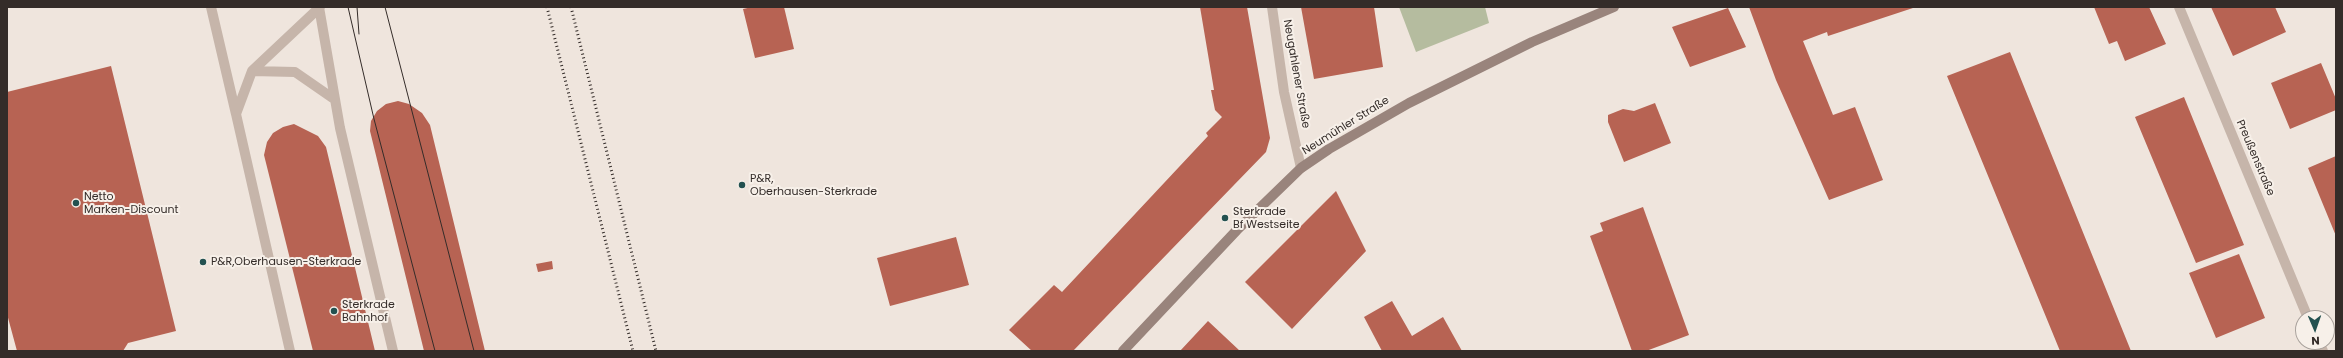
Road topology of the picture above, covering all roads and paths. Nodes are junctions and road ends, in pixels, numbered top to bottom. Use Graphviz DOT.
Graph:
graph roads {
  1 [pos="210,7"];
  2 [pos="319,7"];
  3 [pos="1272,7"];
  4 [pos="1614,7"];
  5 [pos="2179,7"];
  6 [pos="252,72"];
  7 [pos="334,99"];
  8 [pos="236,114"];
  9 [pos="1301,168"];
  10 [pos="2305,310"];
  11 [pos="290,351"];
  12 [pos="393,351"];
  13 [pos="1123,351"];
  1 -- 8 [label="street"];
  2 -- 6 [label="street"];
  2 -- 7 [label="street"];
  3 -- 9 [label="street, Neugahlener Straße"];
  4 -- 9 [label="main road, Neumühler Straße"];
  5 -- 10 [label="street, Preußenstraße"];
  6 -- 7 [label="street"];
  6 -- 8 [label="street"];
  7 -- 12 [label="street"];
  8 -- 11 [label="street"];
  9 -- 13 [label="main road, Neumühler Straße"];
}
